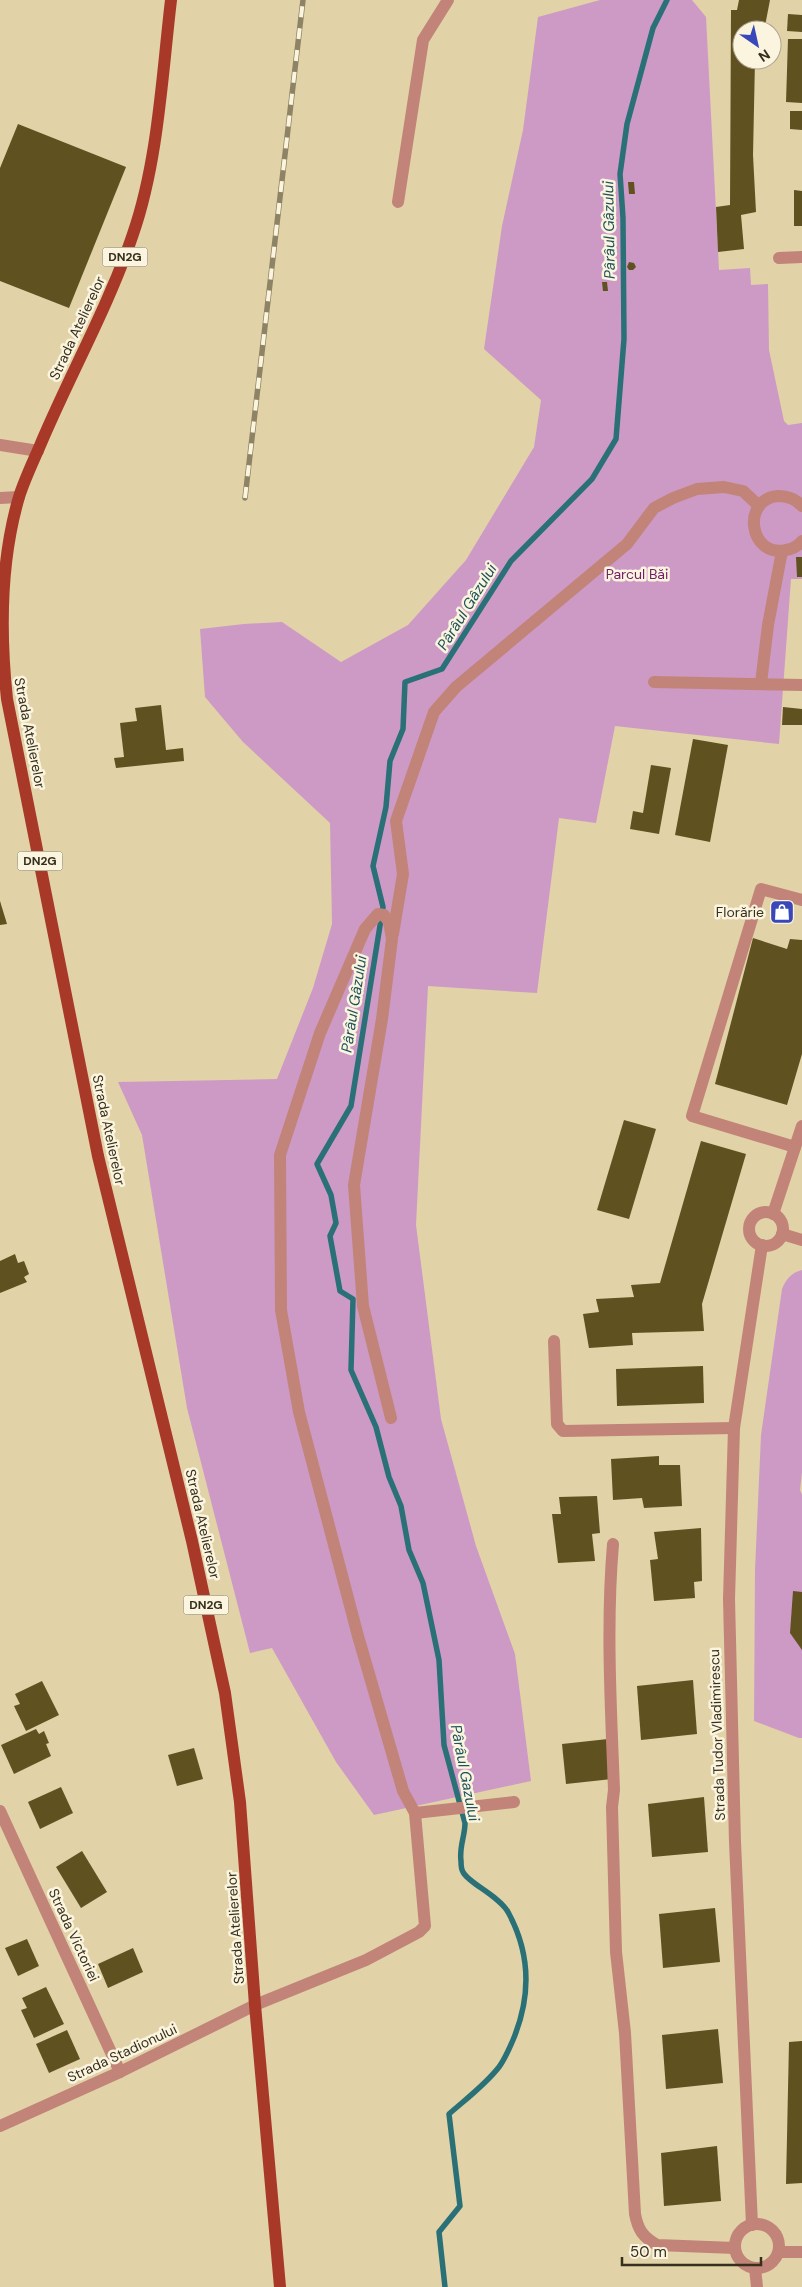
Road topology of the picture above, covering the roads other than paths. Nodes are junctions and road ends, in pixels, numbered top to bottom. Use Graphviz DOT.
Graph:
graph roads {
  1 [pos="171,0"];
  2 [pos="448,0"];
  3 [pos="398,202"];
  4 [pos="802,257"];
  5 [pos="780,258"];
  6 [pos="0,445"];
  7 [pos="38,451"];
  8 [pos="19,497"];
  9 [pos="0,498"];
  10 [pos="759,506"];
  11 [pos="802,506"];
  12 [pos="802,541"];
  13 [pos="782,551"];
  14 [pos="1,655"];
  15 [pos="654,682"];
  16 [pos="761,683"];
  17 [pos="802,685"];
  18 [pos="802,900"];
  19 [pos="392,939"];
  20 [pos="802,1126"];
  21 [pos="795,1147"];
  22 [pos="773,1214"];
  23 [pos="782,1234"];
  24 [pos="802,1240"];
  25 [pos="762,1245"];
  26 [pos="554,1341"];
  27 [pos="391,1418"];
  28 [pos="734,1428"];
  29 [pos="613,1544"];
  30 [pos="514,1802"];
  31 [pos="0,1811"];
  32 [pos="415,1813"];
  33 [pos="255,2005"];
  34 [pos="120,2072"];
  35 [pos="0,2126"];
  36 [pos="752,2225"];
  37 [pos="735,2248"];
  38 [pos="779,2252"];
  39 [pos="802,2252"];
  40 [pos="756,2268"];
  41 [pos="280,2287"];
  42 [pos="757,2287"];
  1 -- 7 [label="main road, Strada Atelierelor / DN2G"];
  2 -- 3 [label="street"];
  4 -- 5 [label="street"];
  6 -- 7 [label="street"];
  7 -- 8 [label="main road, Strada Atelierelor / DN2G"];
  8 -- 9 [label="street"];
  8 -- 14 [label="main road, Strada Atelierelor / DN2G"];
  10 -- 11 [label="street"];
  10 -- 13 [label="street"];
  10 -- 19 [label="street"];
  12 -- 13 [label="street"];
  13 -- 16 [label="street"];
  14 -- 33 [label="main road, Strada Atelierelor / DN2G"];
  15 -- 16 [label="street"];
  16 -- 17 [label="street"];
  18 -- 21 [label="street"];
  19 -- 27 [label="street"];
  19 -- 32 [label="street"];
  20 -- 21 [label="street"];
  21 -- 22 [label="street"];
  22 -- 23 [label="street"];
  22 -- 25 [label="street"];
  23 -- 24 [label="street"];
  23 -- 25 [label="street"];
  25 -- 28 [label="street, Strada Tudor Vladimirescu"];
  26 -- 28 [label="street"];
  28 -- 36 [label="street, Strada Tudor Vladimirescu"];
  29 -- 37 [label="street"];
  30 -- 32 [label="street"];
  31 -- 34 [label="street, Strada Victoriei"];
  32 -- 33 [label="street, Strada Stadionului"];
  33 -- 34 [label="street, Strada Stadionului"];
  33 -- 41 [label="main road, Strada Atelierelor / DN2G"];
  34 -- 35 [label="street, Strada Stadionului"];
  36 -- 37 [label="street"];
  36 -- 38 [label="street"];
  37 -- 40 [label="street"];
  38 -- 39 [label="street"];
  38 -- 40 [label="street"];
  40 -- 42 [label="street"];
}
